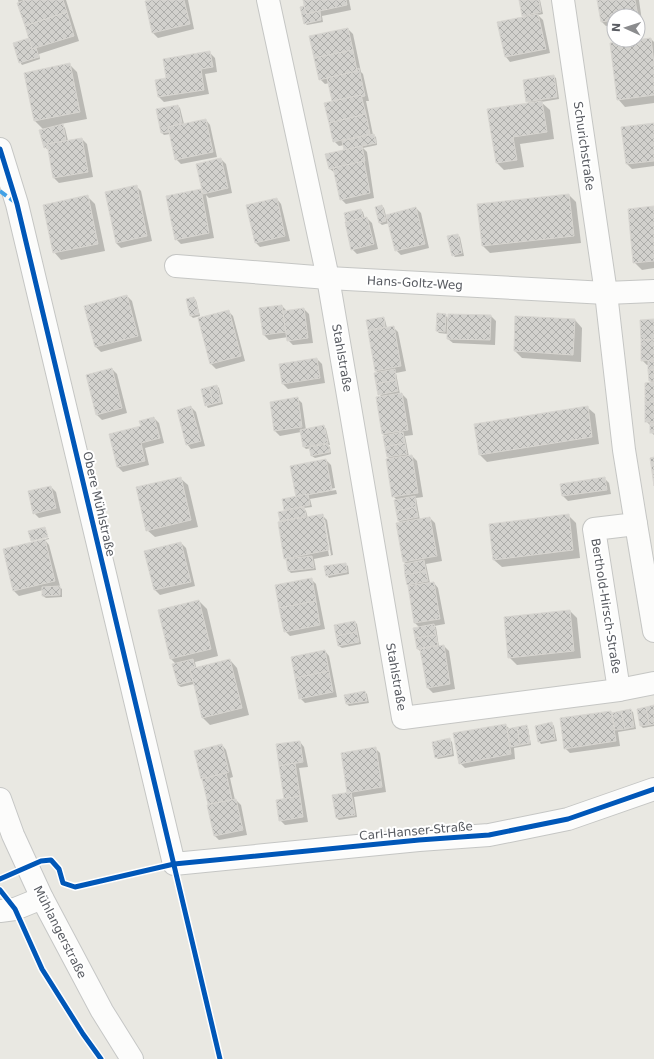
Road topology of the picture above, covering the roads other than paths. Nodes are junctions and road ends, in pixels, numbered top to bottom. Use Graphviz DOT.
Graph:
graph roads {
  1 [pos="268,0"];
  2 [pos="563,0"];
  3 [pos="0,149"];
  4 [pos="9,206"];
  5 [pos="176,266"];
  6 [pos="328,278"];
  7 [pos="654,291"];
  8 [pos="606,293"];
  9 [pos="636,524"];
  10 [pos="654,631"];
  11 [pos="654,683"];
  12 [pos="619,690"];
  13 [pos="654,789"];
  14 [pos="0,799"];
  15 [pos="174,864"];
  16 [pos="42,898"];
  17 [pos="0,911"];
  18 [pos="132,1059"];
  1 -- 6 [label="street, Stahlstraße"];
  2 -- 8 [label="street, Schurichstraße"];
  3 -- 4 [label="street, Obere Mühlstraße"];
  4 -- 15 [label="street, Obere Mühlstraße"];
  5 -- 6 [label="street, Hans-Goltz-Weg"];
  6 -- 8 [label="street, Hans-Goltz-Weg"];
  6 -- 12 [label="street, Stahlstraße"];
  7 -- 8 [label="street, Hans-Goltz-Weg"];
  8 -- 9 [label="street"];
  9 -- 10 [label="street"];
  9 -- 12 [label="street, Berthold-Hirsch-Straße"];
  11 -- 12 [label="street, Berthold-Hirsch-Straße"];
  13 -- 15 [label="street, Carl-Hanser-Straße"];
  14 -- 16 [label="street, Mühlangerstraße"];
  16 -- 17 [label="street"];
  16 -- 18 [label="street, Mühlangerstraße"];
}
